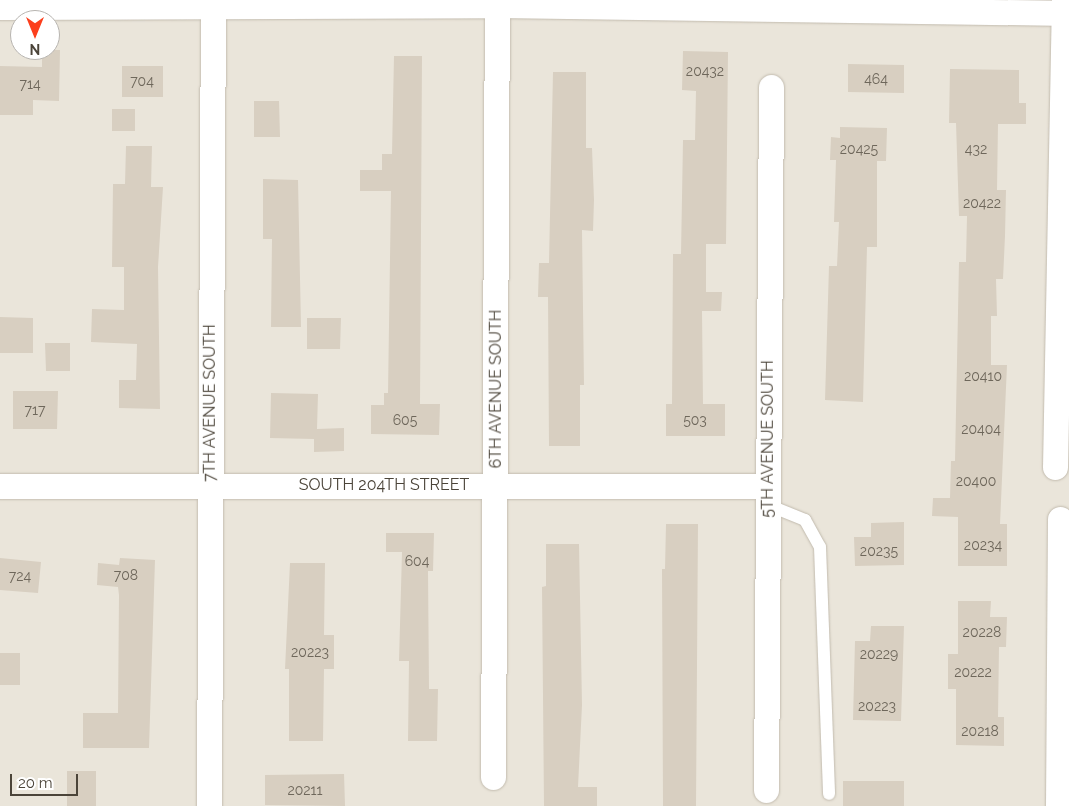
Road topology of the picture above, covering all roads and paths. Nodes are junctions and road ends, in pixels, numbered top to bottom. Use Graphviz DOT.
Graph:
graph roads {
  1 [pos="497,3"];
  2 [pos="213,4"];
  3 [pos="783,5"];
  4 [pos="0,7"];
  5 [pos="1066,9"];
  6 [pos="771,87"];
  7 [pos="1055,467"];
  8 [pos="210,484"];
  9 [pos="0,486"];
  10 [pos="496,486"];
  11 [pos="768,495"];
  12 [pos="1060,519"];
  13 [pos="493,777"];
  14 [pos="766,790"];
  15 [pos="829,794"];
  16 [pos="209,806"];
  17 [pos="1058,806"];
  1 -- 2 [label="street"];
  1 -- 3 [label="street"];
  1 -- 10 [label="street, 6TH AVENUE SOUTH"];
  2 -- 4 [label="street"];
  2 -- 8 [label="street, 7TH AVENUE SOUTH"];
  3 -- 5 [label="street"];
  5 -- 7 [label="street"];
  6 -- 11 [label="street, 5TH AVENUE SOUTH"];
  8 -- 9 [label="street, SOUTH 204TH STREET"];
  8 -- 10 [label="street, SOUTH 204TH STREET"];
  8 -- 16 [label="street, 7TH AVENUE SOUTH"];
  10 -- 11 [label="street, SOUTH 204TH STREET"];
  10 -- 13 [label="street, 6TH AVENUE SOUTH"];
  11 -- 14 [label="street, 5TH AVENUE SOUTH"];
  11 -- 15 [label="lane"];
  12 -- 17 [label="street"];
}
